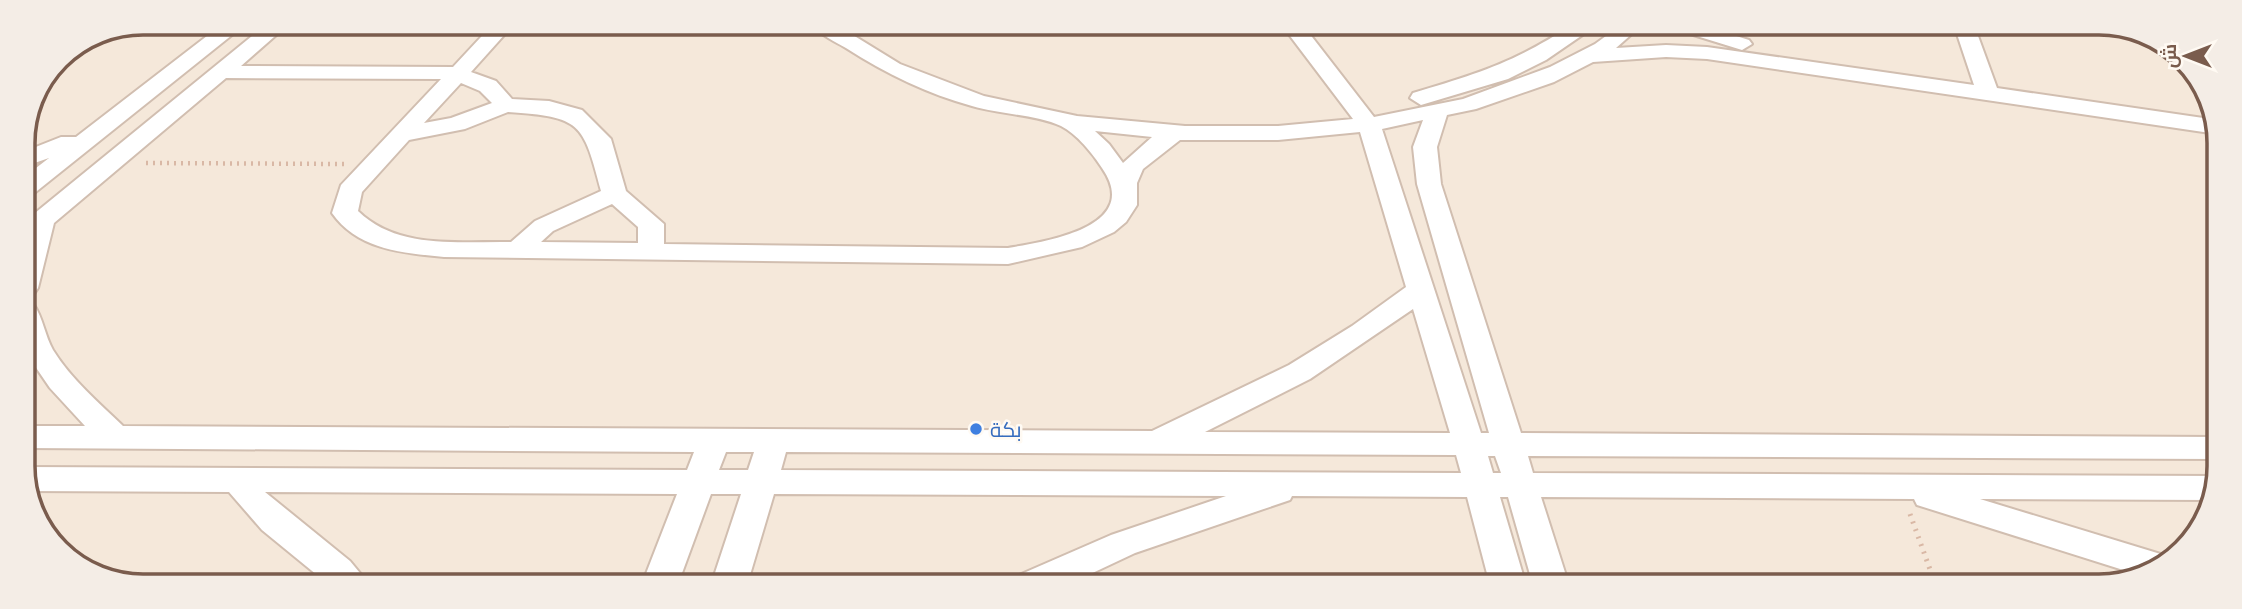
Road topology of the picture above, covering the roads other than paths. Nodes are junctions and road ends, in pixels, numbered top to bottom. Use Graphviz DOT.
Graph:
graph roads {
  1 [pos="221,35"];
  2 [pos="265,35"];
  3 [pos="493,35"];
  4 [pos="838,35"];
  5 [pos="871,35"];
  6 [pos="1300,35"];
  7 [pos="1568,35"];
  8 [pos="1581,35"];
  9 [pos="1619,35"];
  10 [pos="1715,35"];
  11 [pos="1967,35"];
  12 [pos="1596,54"];
  13 [pos="220,72"];
  14 [pos="455,74"];
  15 [pos="1984,85"];
  16 [pos="506,105"];
  17 [pos="2201,110"];
  18 [pos="1437,113"];
  19 [pos="1363,117"];
  20 [pos="1067,119"];
  21 [pos="2205,125"];
  22 [pos="101,128"];
  23 [pos="1178,131"];
  24 [pos="400,135"];
  25 [pos="35,155"];
  26 [pos="35,180"];
  27 [pos="1125,183"];
  28 [pos="614,194"];
  29 [pos="35,225"];
  30 [pos="648,249"];
  31 [pos="517,250"];
  32 [pos="1422,288"];
  33 [pos="35,342"];
  34 [pos="35,437"];
  35 [pos="116,438"];
  36 [pos="714,440"];
  37 [pos="774,440"];
  38 [pos="1151,442"];
  39 [pos="1469,444"];
  40 [pos="1506,444"];
  41 [pos="2207,448"];
  42 [pos="36,479"];
  43 [pos="238,480"];
  44 [pos="698,482"];
  45 [pos="760,482"];
  46 [pos="1301,484"];
  47 [pos="1481,485"];
  48 [pos="1520,485"];
  49 [pos="1900,486"];
  50 [pos="2205,488"];
  51 [pos="2145,563"];
  52 [pos="342,574"];
  53 [pos="664,574"];
  54 [pos="732,574"];
  55 [pos="1057,574"];
  56 [pos="1505,574"];
  57 [pos="1548,574"];
  1 -- 22 [label="street"];
  2 -- 13 [label="street"];
  3 -- 14 [label="street"];
  4 -- 20 [label="street"];
  5 -- 19 [label="street"];
  6 -- 19 [label="street"];
  7 -- 19 [label="street"];
  8 -- 12 [label="street"];
  9 -- 12 [label="street"];
  10 -- 15 [label="street"];
  11 -- 15 [label="street"];
  12 -- 15 [label="street"];
  12 -- 18 [label="street"];
  13 -- 14 [label="street"];
  13 -- 29 [label="street"];
  14 -- 16 [label="street"];
  14 -- 24 [label="street"];
  15 -- 17 [label="street"];
  15 -- 21 [label="street"];
  16 -- 24 [label="street"];
  16 -- 28 [label="street"];
  18 -- 19 [label="street"];
  18 -- 40 [label="street"];
  19 -- 23 [label="street"];
  19 -- 32 [label="street"];
  20 -- 23 [label="street"];
  20 -- 27 [label="street"];
  22 -- 25 [label="street"];
  22 -- 26 [label="street"];
  23 -- 27 [label="street"];
  24 -- 31 [label="street"];
  27 -- 30 [label="street"];
  28 -- 30 [label="street"];
  28 -- 31 [label="street"];
  30 -- 31 [label="street"];
  32 -- 38 [label="street"];
  32 -- 39 [label="street"];
  33 -- 35 [label="street"];
  34 -- 35 [label="street"];
  35 -- 36 [label="street"];
  36 -- 37 [label="street"];
  36 -- 44 [label="street"];
  37 -- 38 [label="street"];
  37 -- 45 [label="street"];
  38 -- 39 [label="street"];
  39 -- 40 [label="street"];
  39 -- 47 [label="street"];
  40 -- 41 [label="street"];
  40 -- 48 [label="street"];
  42 -- 43 [label="street"];
  43 -- 44 [label="street"];
  43 -- 52 [label="street"];
  44 -- 45 [label="street"];
  44 -- 53 [label="street"];
  45 -- 46 [label="street"];
  45 -- 54 [label="street"];
  46 -- 47 [label="street"];
  46 -- 55 [label="street"];
  47 -- 48 [label="street"];
  47 -- 56 [label="street"];
  48 -- 49 [label="street"];
  48 -- 57 [label="street"];
  49 -- 50 [label="street"];
  49 -- 51 [label="street"];
}
